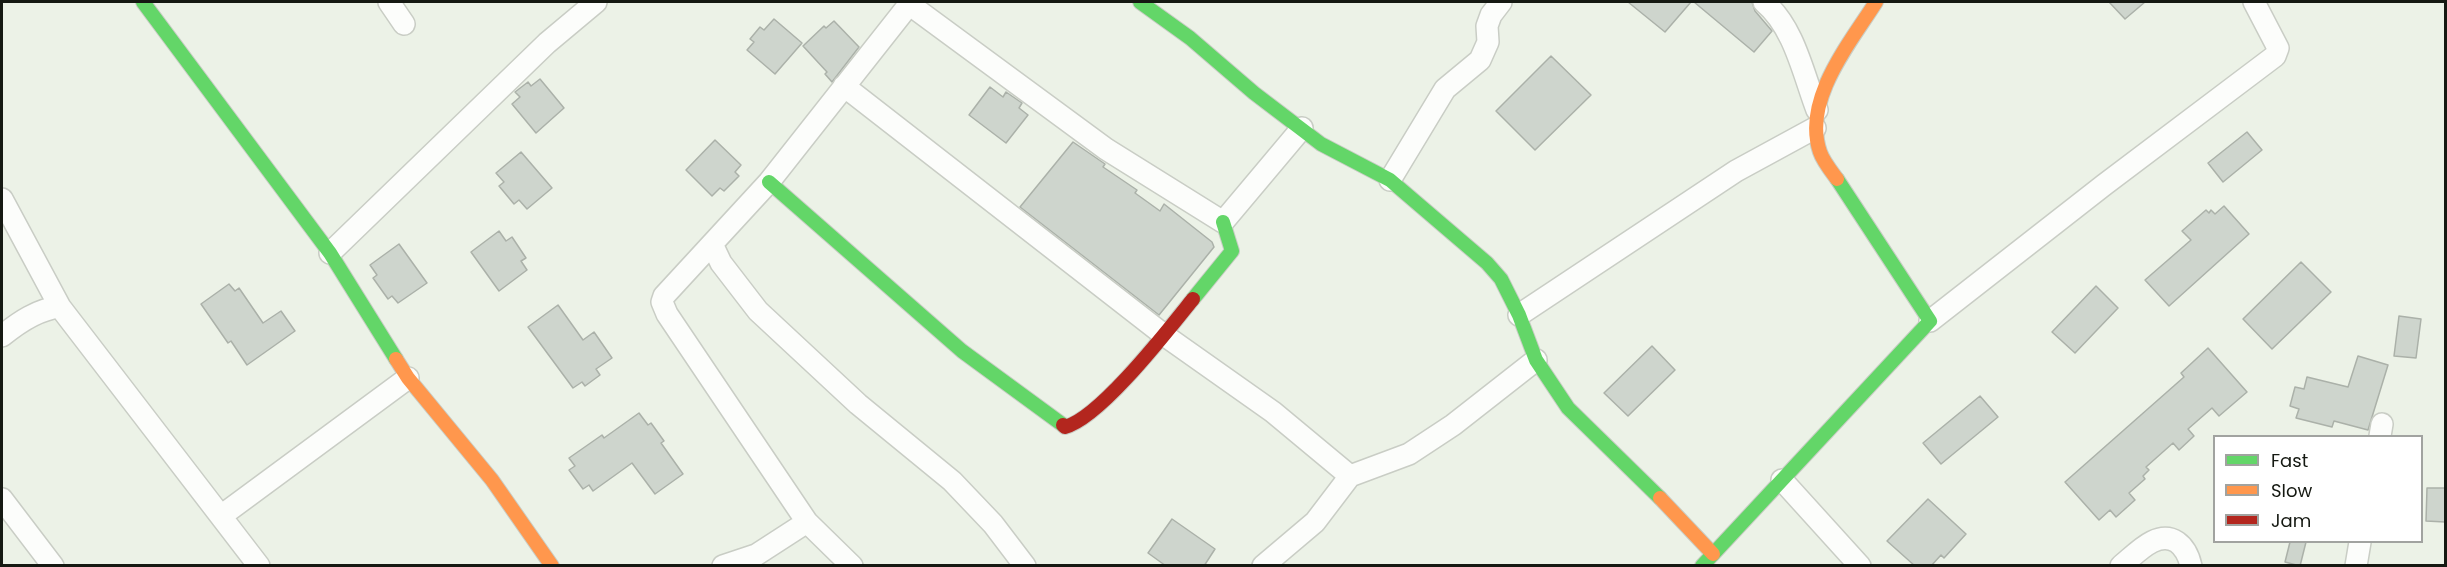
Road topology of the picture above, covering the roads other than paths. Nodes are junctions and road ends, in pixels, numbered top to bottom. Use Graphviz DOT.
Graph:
graph roads {
  1 [pos="143,2"];
  2 [pos="389,2"];
  3 [pos="596,2"];
  4 [pos="1140,2"];
  5 [pos="1501,2"];
  6 [pos="1764,2"];
  7 [pos="1876,2"];
  8 [pos="2254,2"];
  9 [pos="910,3"];
  10 [pos="404,24"];
  11 [pos="844,86"];
  12 [pos="1816,119"];
  13 [pos="1302,128"];
  14 [pos="1390,180"];
  15 [pos="769,182"];
  16 [pos="2,199"];
  17 [pos="1223,222"];
  18 [pos="712,244"];
  19 [pos="330,253"];
  20 [pos="60,308"];
  21 [pos="1519,315"];
  22 [pos="1930,321"];
  23 [pos="1164,334"];
  24 [pos="2,336"];
  25 [pos="1536,360"];
  26 [pos="408,378"];
  27 [pos="1350,476"];
  28 [pos="1782,480"];
  29 [pos="2,499"];
  30 [pos="221,516"];
  31 [pos="807,522"];
  32 [pos="2360,543"];
  33 [pos="1713,554"];
  34 [pos="53,566"];
  35 [pos="259,566"];
  36 [pos="552,566"];
  37 [pos="723,566"];
  38 [pos="852,566"];
  39 [pos="1025,566"];
  40 [pos="1263,566"];
  41 [pos="1702,566"];
  42 [pos="1860,566"];
  43 [pos="2121,566"];
  44 [pos="2191,566"];
  45 [pos="2356,566"];
  1 -- 19 [label="street"];
  2 -- 10 [label="street"];
  3 -- 19 [label="street"];
  4 -- 13 [label="street"];
  5 -- 14 [label="street"];
  6 -- 12 [label="street"];
  7 -- 12 [label="street"];
  8 -- 22 [label="street"];
  9 -- 11 [label="street"];
  9 -- 17 [label="street"];
  11 -- 15 [label="street"];
  11 -- 23 [label="street"];
  12 -- 21 [label="street"];
  12 -- 22 [label="street"];
  13 -- 14 [label="street"];
  13 -- 17 [label="street"];
  14 -- 21 [label="street"];
  15 -- 18 [label="street"];
  15 -- 23 [label="street"];
  16 -- 20 [label="street"];
  17 -- 23 [label="street"];
  18 -- 31 [label="street"];
  18 -- 39 [label="street"];
  19 -- 26 [label="street"];
  20 -- 24 [label="street"];
  20 -- 30 [label="street"];
  21 -- 25 [label="street"];
  22 -- 28 [label="street"];
  23 -- 27 [label="street"];
  25 -- 27 [label="street"];
  25 -- 33 [label="street"];
  26 -- 30 [label="street"];
  26 -- 36 [label="street"];
  27 -- 40 [label="street"];
  28 -- 33 [label="street"];
  28 -- 42 [label="street"];
  29 -- 34 [label="street"];
  30 -- 35 [label="street"];
  31 -- 37 [label="street"];
  31 -- 38 [label="street"];
  32 -- 45 [label="street"];
  33 -- 41 [label="street"];
  43 -- 44 [label="street"];
}
